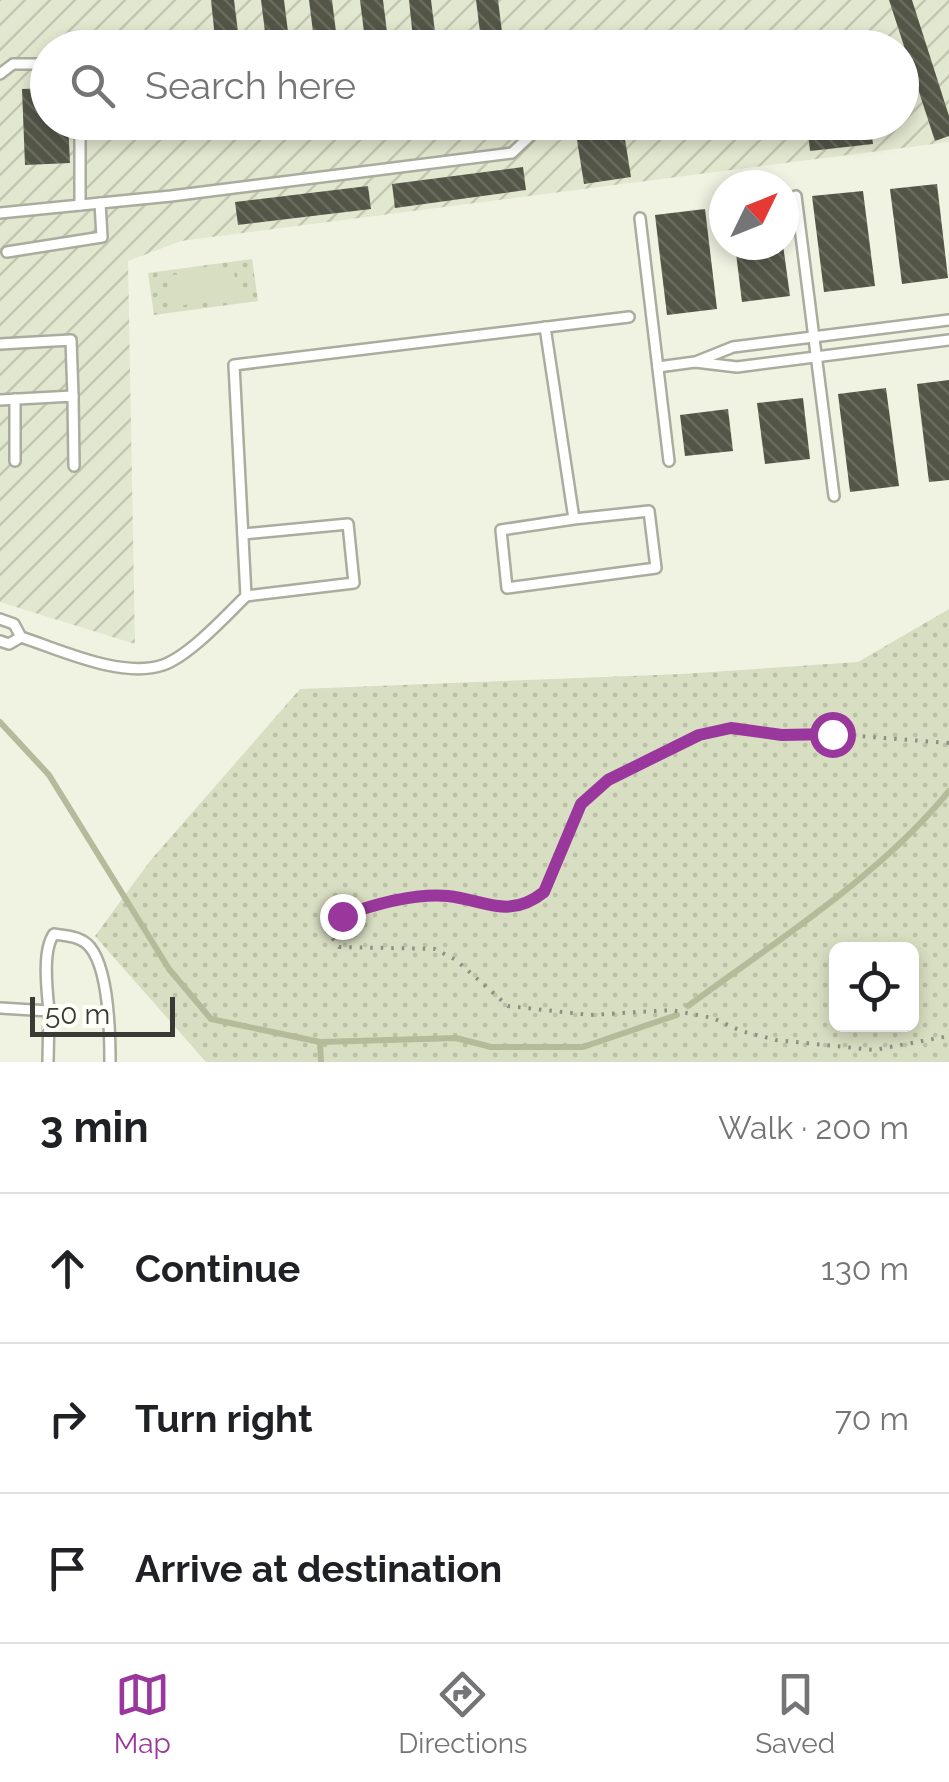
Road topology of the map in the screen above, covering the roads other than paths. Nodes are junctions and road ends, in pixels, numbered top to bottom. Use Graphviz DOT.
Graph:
graph roads {
  1 [pos="30,64"];
  2 [pos="0,74"];
  3 [pos="80,140"];
  4 [pos="526,140"];
  5 [pos="100,203"];
  6 [pos="80,205"];
  7 [pos="0,213"];
  8 [pos="640,218"];
  9 [pos="799,220"];
  10 [pos="7,252"];
  11 [pos="629,316"];
  12 [pos="949,320"];
  13 [pos="545,328"];
  14 [pos="814,337"];
  15 [pos="949,340"];
  16 [pos="0,344"];
  17 [pos="816,357"];
  18 [pos="695,362"];
  19 [pos="658,366"];
  20 [pos="72,396"];
  21 [pos="15,399"];
  22 [pos="0,400"];
  23 [pos="669,460"];
  24 [pos="15,461"];
  25 [pos="74,466"];
  26 [pos="834,496"];
  27 [pos="574,520"];
  28 [pos="243,534"];
  29 [pos="246,596"];
  30 [pos="0,619"];
  31 [pos="21,637"];
  32 [pos="0,642"];
  33 [pos="0,1008"];
  34 [pos="49,1011"];
  35 [pos="48,1062"];
  36 [pos="110,1062"];
  1 -- 2 [label="lane"];
  3 -- 6 [label="lane"];
  4 -- 5 [label="lane"];
  5 -- 6 [label="lane"];
  5 -- 10 [label="lane"];
  6 -- 7 [label="lane"];
  8 -- 19 [label="lane"];
  9 -- 14 [label="lane"];
  11 -- 13 [label="lane"];
  12 -- 14 [label="lane"];
  13 -- 27 [label="lane"];
  13 -- 28 [label="lane"];
  14 -- 17 [label="lane"];
  14 -- 18 [label="lane"];
  15 -- 17 [label="lane"];
  16 -- 20 [label="lane"];
  17 -- 18 [label="lane"];
  17 -- 26 [label="lane"];
  18 -- 19 [label="lane"];
  19 -- 23 [label="lane"];
  20 -- 21 [label="lane"];
  20 -- 25 [label="lane"];
  21 -- 22 [label="lane"];
  21 -- 24 [label="lane"];
  27 -- 27 [label="lane"];
  28 -- 29 [label="lane"];
  28 -- 29 [label="lane"];
  29 -- 31 [label="lane"];
  30 -- 31 [label="lane"];
  31 -- 32 [label="lane"];
  33 -- 34 [label="lane"];
  34 -- 35 [label="lane"];
  34 -- 36 [label="lane"];
}
